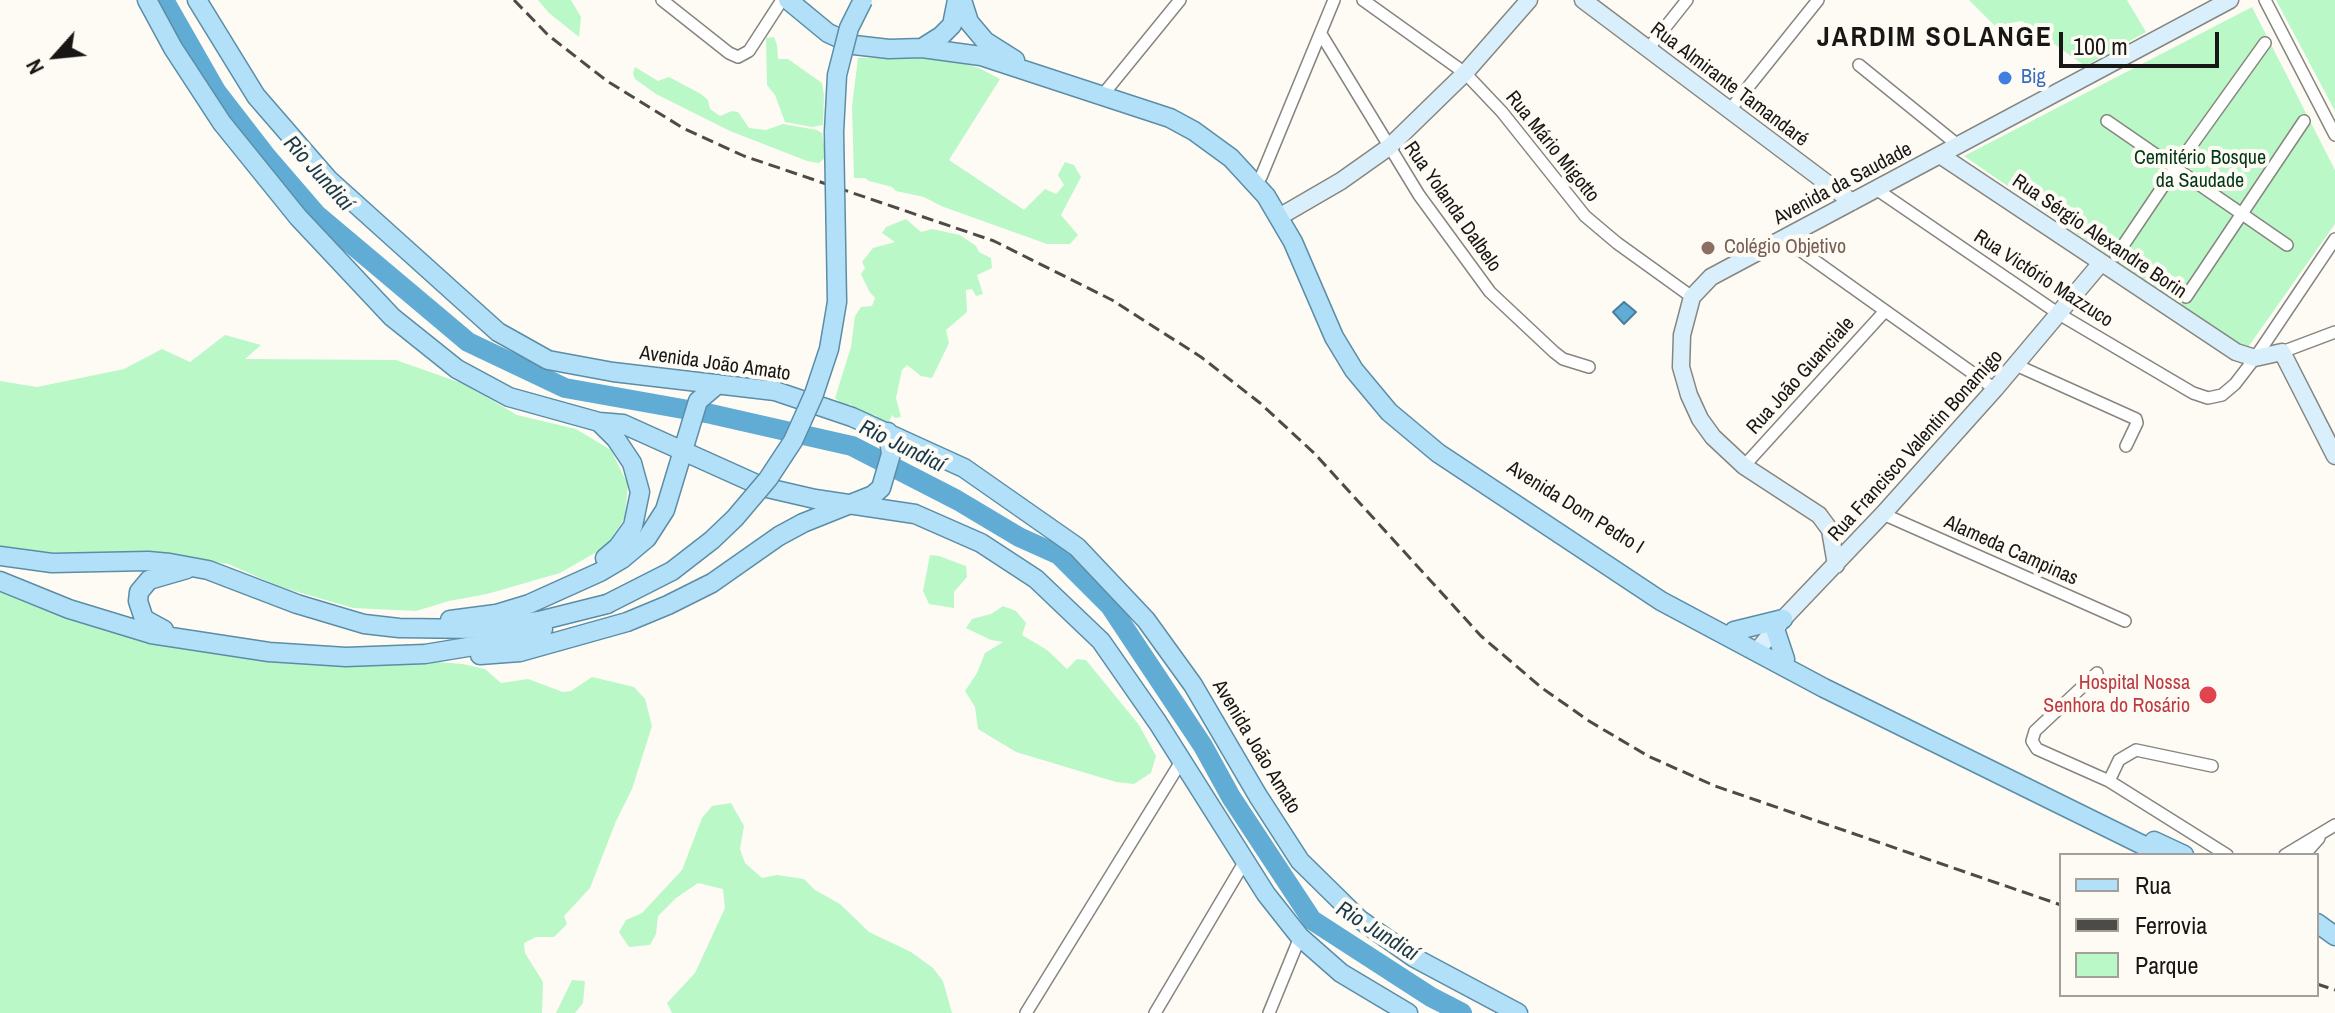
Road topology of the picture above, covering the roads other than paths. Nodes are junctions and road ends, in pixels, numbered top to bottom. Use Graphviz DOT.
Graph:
graph roads {
  1 [pos="147,0"];
  2 [pos="197,0"];
  3 [pos="662,0"];
  4 [pos="786,0"];
  5 [pos="863,0"];
  6 [pos="959,0"];
  7 [pos="1180,0"];
  8 [pos="1334,0"];
  9 [pos="1363,0"];
  10 [pos="1529,0"];
  11 [pos="1583,0"];
  12 [pos="1687,0"];
  13 [pos="1818,0"];
  14 [pos="2230,0"];
  15 [pos="2265,0"];
  16 [pos="1321,34"];
  17 [pos="2265,43"];
  18 [pos="922,48"];
  19 [pos="1648,49"];
  20 [pos="1859,65"];
  21 [pos="1465,73"];
  22 [pos="1059,79"];
  23 [pos="1104,92"];
  24 [pos="1729,111"];
  25 [pos="2107,121"];
  26 [pos="2304,121"];
  27 [pos="2335,135"];
  28 [pos="1959,146"];
  29 [pos="1389,147"];
  30 [pos="1940,155"];
  31 [pos="2176,167"];
  32 [pos="1261,177"];
  33 [pos="1876,189"];
  34 [pos="1852,202"];
  35 [pos="2241,214"];
  36 [pos="1283,216"];
  37 [pos="1783,238"];
  38 [pos="2335,239"];
  39 [pos="2287,245"];
  40 [pos="2109,259"];
  41 [pos="1692,297"];
  42 [pos="2186,297"];
  43 [pos="1885,311"];
  44 [pos="2059,314"];
  45 [pos="2335,332"];
  46 [pos="2282,352"];
  47 [pos="2255,358"];
  48 [pos="2016,365"];
  49 [pos="1589,367"];
  50 [pos="718,384"];
  51 [pos="1995,389"];
  52 [pos="599,422"];
  53 [pos="888,432"];
  54 [pos="684,446"];
  55 [pos="2126,446"];
  56 [pos="2335,456"];
  57 [pos="1744,466"];
  58 [pos="853,505"];
  59 [pos="1883,514"];
  60 [pos="0,556"];
  61 [pos="1836,565"];
  62 [pos="193,568"];
  63 [pos="0,581"];
  64 [pos="579,581"];
  65 [pos="332,614"];
  66 [pos="565,616"];
  67 [pos="2125,621"];
  68 [pos="1779,624"];
  69 [pos="1734,631"];
  70 [pos="189,642"];
  71 [pos="1758,649"];
  72 [pos="425,654"];
  73 [pos="1785,659"];
  74 [pos="2097,673"];
  75 [pos="1182,760"];
  76 [pos="2212,766"];
  77 [pos="2109,781"];
  78 [pos="2332,827"];
  79 [pos="2159,853"];
  80 [pos="2180,853"];
  81 [pos="2224,853"];
  82 [pos="2288,853"];
  83 [pos="2306,853"];
  84 [pos="1245,861"];
  85 [pos="1300,937"];
  86 [pos="1026,1013"];
  87 [pos="1155,1013"];
  88 [pos="1269,1013"];
  89 [pos="1408,1013"];
  90 [pos="1518,1013"];
  1 -- 52 [label="main road"];
  2 -- 50 [label="main road, Avenida João Amato"];
  3 -- 4 [label="street"];
  4 -- 18 [label="main road"];
  5 -- 66 [label="main road, bridge"];
  6 -- 18 [label="main road"];
  6 -- 22 [label="main road"];
  7 -- 23 [label="street"];
  8 -- 16 [label="street"];
  9 -- 21 [label="street, Rua Mário Migotto"];
  10 -- 21 [label="street"];
  11 -- 19 [label="street, Rua Almirante Tamandaré"];
  12 -- 19 [label="street"];
  13 -- 24 [label="street"];
  14 -- 28 [label="street, Avenida da Saudade"];
  15 -- 27 [label="street"];
  16 -- 29 [label="street, Rua Yolanda Dalbelo"];
  16 -- 32 [label="street"];
  17 -- 31 [label="street"];
  18 -- 22 [label="main road"];
  19 -- 24 [label="street, Rua Almirante Tamandaré"];
  20 -- 28 [label="street"];
  21 -- 29 [label="street"];
  21 -- 41 [label="street, Rua Mário Migotto"];
  22 -- 23 [label="main road, Avenida Dom Pedro I"];
  23 -- 32 [label="main road, Avenida Dom Pedro I"];
  23 -- 36 [label="main road, Avenida Dom Pedro I"];
  24 -- 34 [label="street, Rua Almirante Tamandaré"];
  25 -- 31 [label="street"];
  26 -- 35 [label="street"];
  28 -- 30 [label="street, Avenida da Saudade"];
  29 -- 36 [label="street"];
  29 -- 49 [label="street, Rua Yolanda Dalbelo"];
  30 -- 33 [label="street, Avenida da Saudade"];
  30 -- 40 [label="street, Rua Sérgio Alexandre Borin"];
  31 -- 35 [label="street"];
  31 -- 40 [label="street"];
  32 -- 36 [label="main road, Avenida Dom Pedro I"];
  33 -- 34 [label="street, Avenida da Saudade"];
  33 -- 44 [label="street, Rua Victório Mazzuco"];
  34 -- 37 [label="street, Avenida da Saudade"];
  35 -- 39 [label="street"];
  35 -- 42 [label="street"];
  36 -- 69 [label="main road, Avenida Dom Pedro I"];
  36 -- 71 [label="main road, Avenida Dom Pedro I"];
  37 -- 41 [label="street, Avenida da Saudade"];
  37 -- 43 [label="street"];
  38 -- 47 [label="street"];
  40 -- 44 [label="street, Rua Francisco Valentin Bonamigo"];
  40 -- 47 [label="street, Rua Sérgio Alexandre Borin"];
  41 -- 57 [label="street"];
  43 -- 51 [label="street"];
  43 -- 57 [label="street, Rua João Guanciale"];
  44 -- 47 [label="street, Rua Victório Mazzuco"];
  44 -- 48 [label="street, Rua Francisco Valentin Bonamigo"];
  45 -- 46 [label="street"];
  46 -- 47 [label="street"];
  46 -- 56 [label="street"];
  48 -- 51 [label="street, Rua Francisco Valentin Bonamigo"];
  48 -- 55 [label="street"];
  50 -- 53 [label="main road, Avenida João Amato"];
  50 -- 54 [label="main road"];
  51 -- 59 [label="street, Rua Francisco Valentin Bonamigo"];
  52 -- 54 [label="main road"];
  52 -- 64 [label="main road"];
  53 -- 58 [label="main road"];
  53 -- 90 [label="main road, Avenida João Amato"];
  54 -- 58 [label="main road"];
  54 -- 64 [label="main road"];
  57 -- 61 [label="street"];
  58 -- 72 [label="main road"];
  58 -- 75 [label="main road"];
  59 -- 61 [label="street, Rua Francisco Valentin Bonamigo"];
  59 -- 67 [label="street, Alameda Campinas"];
  60 -- 62 [label="main road"];
  61 -- 68 [label="street, Rua Francisco Valentin Bonamigo"];
  62 -- 65 [label="main road"];
  62 -- 70 [label="main road"];
  63 -- 70 [label="main road"];
  64 -- 65 [label="main road"];
  65 -- 66 [label="main road"];
  66 -- 72 [label="main road"];
  68 -- 69 [label="main road"];
  68 -- 71 [label="street, Rua Francisco Valentin Bonamigo"];
  68 -- 73 [label="main road"];
  69 -- 71 [label="main road, Avenida Dom Pedro I"];
  70 -- 72 [label="main road"];
  71 -- 73 [label="main road, Avenida Dom Pedro I"];
  71 -- 79 [label="main road, Avenida Dom Pedro I"];
  73 -- 80 [label="main road, Avenida Dom Pedro I"];
  74 -- 77 [label="street"];
  75 -- 84 [label="main road"];
  75 -- 86 [label="street"];
  76 -- 77 [label="street"];
  77 -- 81 [label="street"];
  78 -- 82 [label="street"];
  78 -- 83 [label="street"];
  84 -- 85 [label="main road"];
  84 -- 87 [label="street"];
  85 -- 88 [label="street"];
  85 -- 89 [label="main road"];
}
